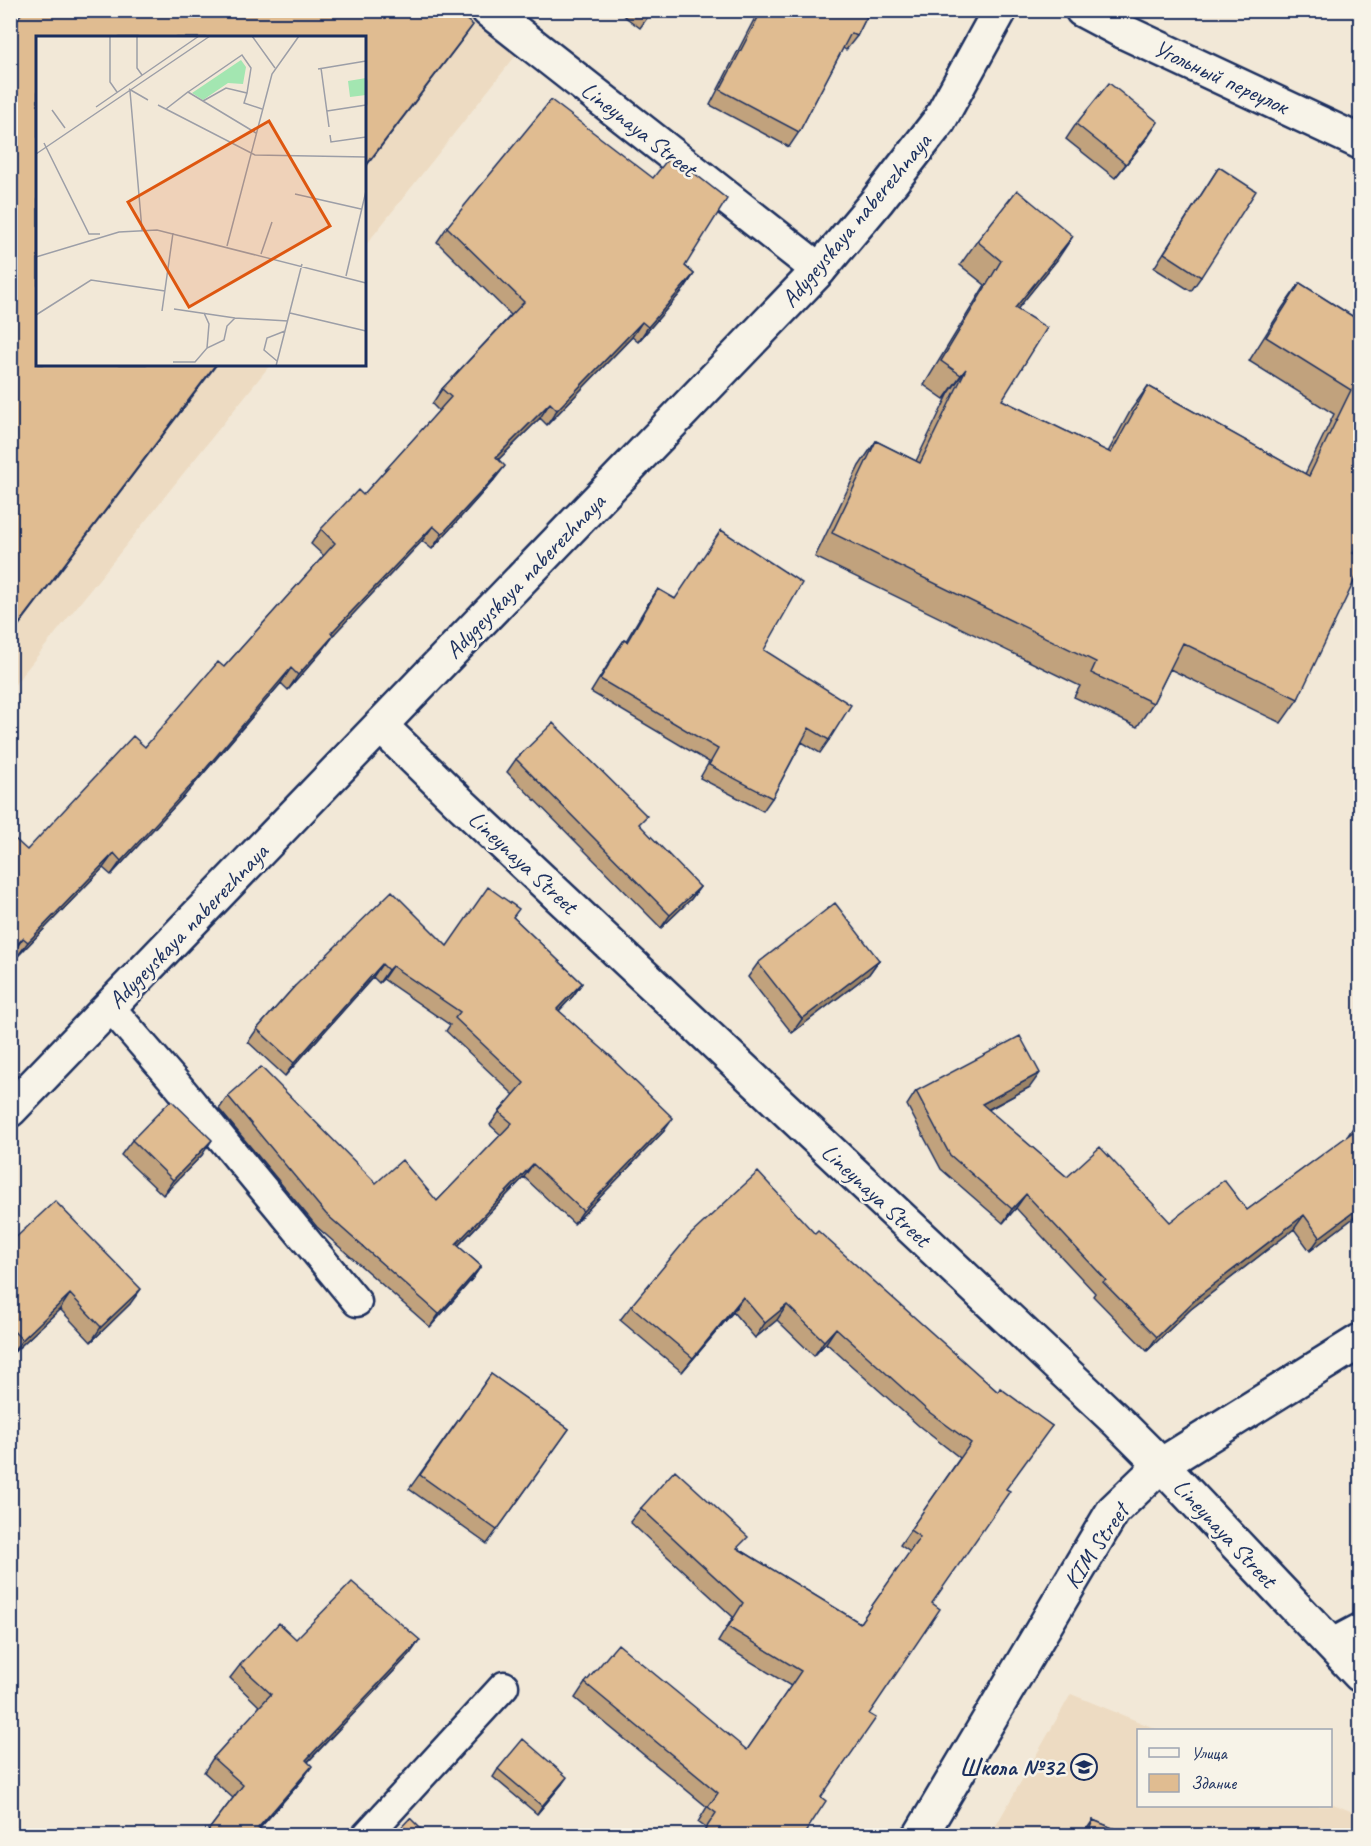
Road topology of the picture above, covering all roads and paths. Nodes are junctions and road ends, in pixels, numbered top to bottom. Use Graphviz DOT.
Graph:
graph roads {
  1 [pos="488,10"];
  2 [pos="1000,10"];
  3 [pos="1082,10"];
  4 [pos="1360,142"];
  5 [pos="819,270"];
  6 [pos="381,726"];
  7 [pos="110,1007"];
  8 [pos="10,1110"];
  9 [pos="357,1302"];
  10 [pos="1360,1341"];
  11 [pos="1161,1465"];
  12 [pos="1360,1628"];
  13 [pos="1330,1644"];
  14 [pos="1360,1675"];
  15 [pos="504,1686"];
  16 [pos="366,1836"];
  17 [pos="920,1836"];
  1 -- 5 [label="street, Lineynaya Street"];
  2 -- 5 [label="street, Adygeyskaya naberezhnaya"];
  3 -- 4 [label="street, Угольный переулок"];
  5 -- 6 [label="street, Adygeyskaya naberezhnaya"];
  6 -- 7 [label="street, Adygeyskaya naberezhnaya"];
  6 -- 11 [label="street, Lineynaya Street"];
  7 -- 8 [label="street, Adygeyskaya naberezhnaya"];
  7 -- 9 [label="lane"];
  10 -- 11 [label="street, KIM Street"];
  11 -- 13 [label="street, Lineynaya Street"];
  11 -- 17 [label="street, KIM Street"];
  12 -- 13 [label="lane"];
  13 -- 14 [label="street, Lineynaya Street"];
  15 -- 16 [label="lane"];
}
